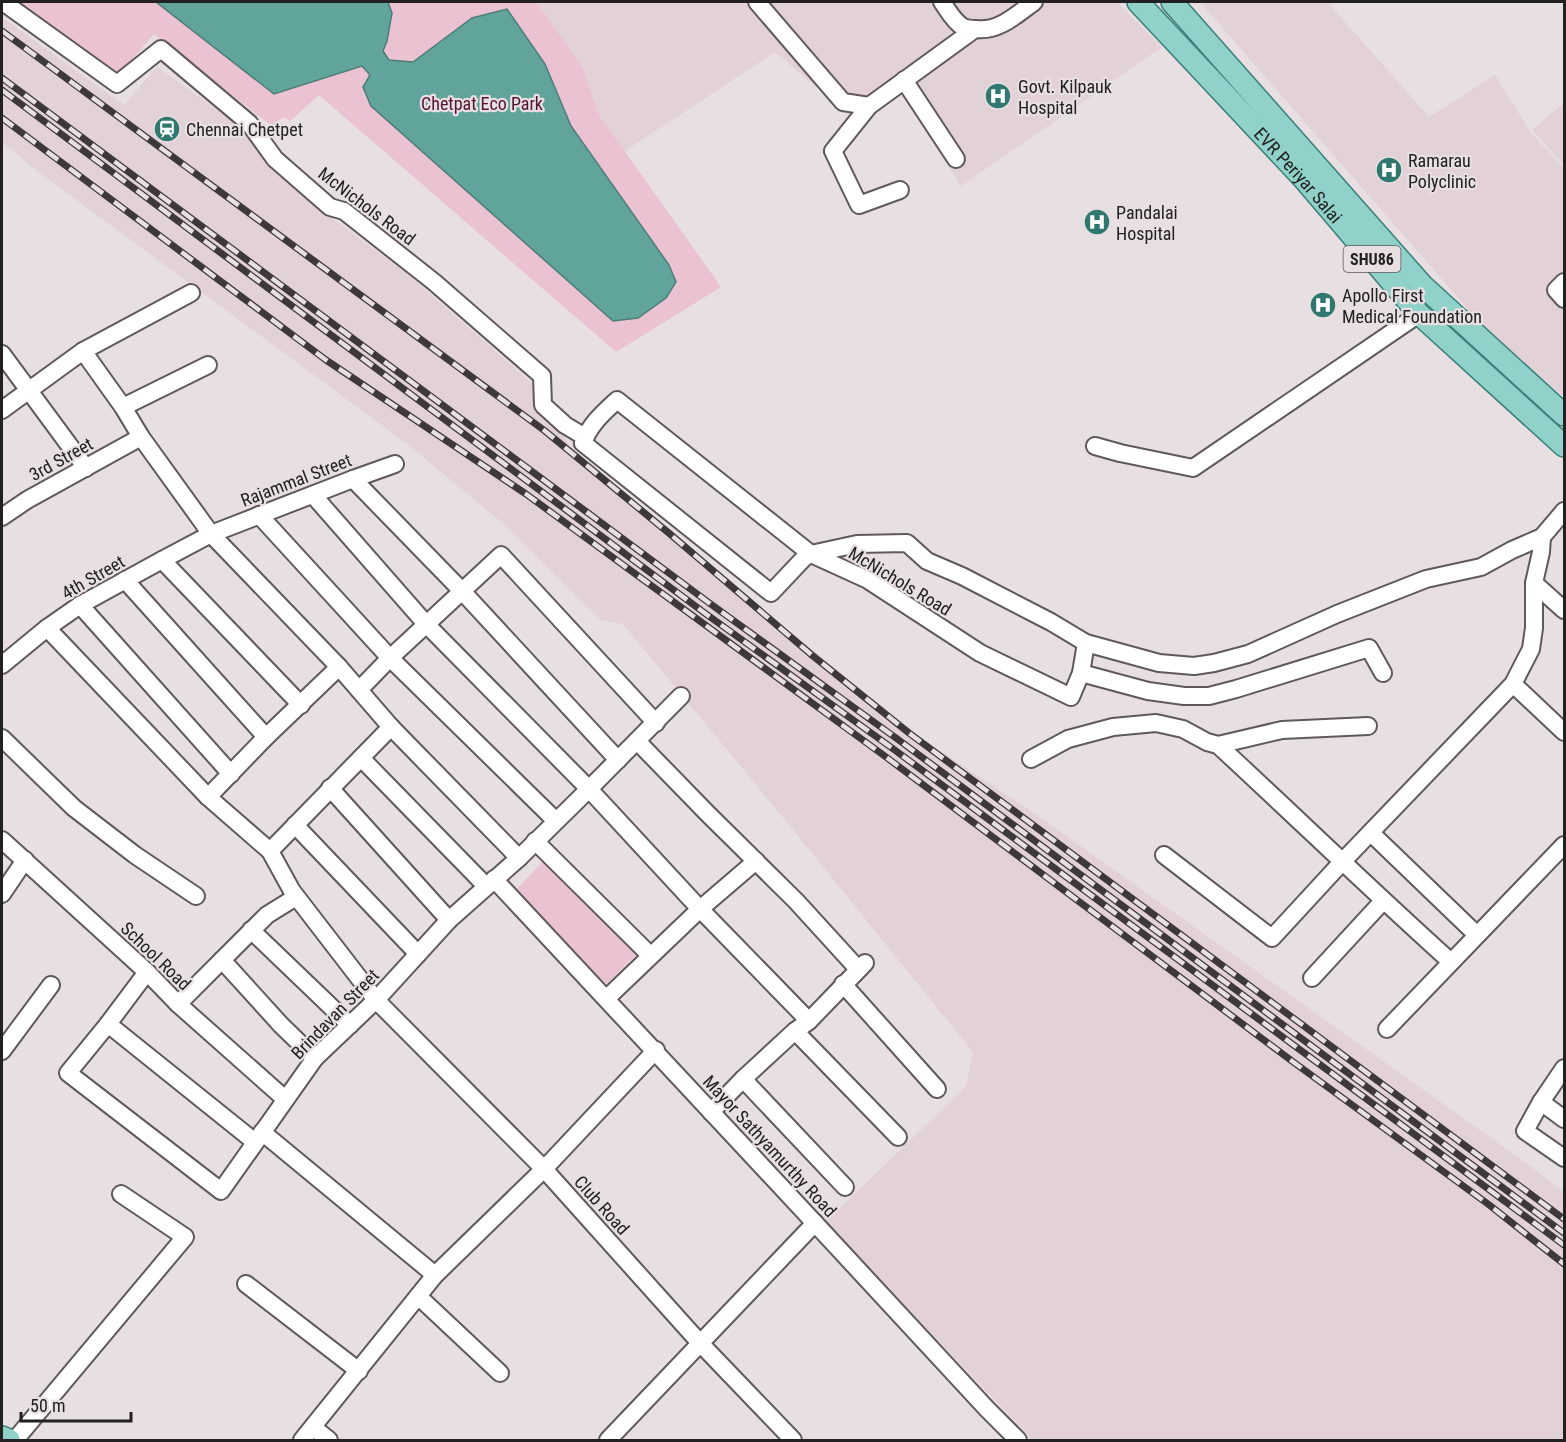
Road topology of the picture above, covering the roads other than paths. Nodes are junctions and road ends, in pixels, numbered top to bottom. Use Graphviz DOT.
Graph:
graph roads {
  1 [pos="3,2"];
  2 [pos="757,2"];
  3 [pos="942,2"];
  4 [pos="1034,2"];
  5 [pos="1138,2"];
  6 [pos="1172,2"];
  7 [pos="975,29"];
  8 [pos="1209,43"];
  9 [pos="1192,59"];
  10 [pos="904,80"];
  11 [pos="869,106"];
  12 [pos="957,159"];
  13 [pos="900,190"];
  14 [pos="1564,282"];
  15 [pos="191,293"];
  16 [pos="1564,299"];
  17 [pos="1419,314"];
  18 [pos="83,351"];
  19 [pos="2,354"];
  20 [pos="208,365"];
  21 [pos="29,390"];
  22 [pos="123,407"];
  23 [pos="2,410"];
  24 [pos="1563,411"];
  25 [pos="588,432"];
  26 [pos="141,437"];
  27 [pos="1095,446"];
  28 [pos="1564,446"];
  29 [pos="395,464"];
  30 [pos="86,468"];
  31 [pos="353,479"];
  32 [pos="313,495"];
  33 [pos="1564,511"];
  34 [pos="259,515"];
  35 [pos="2,517"];
  36 [pos="211,534"];
  37 [pos="1542,537"];
  38 [pos="812,554"];
  39 [pos="162,560"];
  40 [pos="125,580"];
  41 [pos="1534,583"];
  42 [pos="461,591"];
  43 [pos="80,606"];
  44 [pos="1564,610"];
  45 [pos="426,624"];
  46 [pos="47,627"];
  47 [pos="1086,643"];
  48 [pos="390,658"];
  49 [pos="2,665"];
  50 [pos="339,668"];
  51 [pos="1081,673"];
  52 [pos="1383,673"];
  53 [pos="1513,684"];
  54 [pos="358,690"];
  55 [pos="681,696"];
  56 [pos="301,705"];
  57 [pos="656,723"];
  58 [pos="1368,726"];
  59 [pos="391,727"];
  60 [pos="1564,732"];
  61 [pos="266,737"];
  62 [pos="2,738"];
  63 [pos="637,741"];
  64 [pos="1218,745"];
  65 [pos="361,758"];
  66 [pos="1031,759"];
  67 [pos="618,760"];
  68 [pos="231,774"];
  69 [pos="330,788"];
  70 [pos="589,789"];
  71 [pos="208,797"];
  72 [pos="556,821"];
  73 [pos="295,825"];
  74 [pos="1371,833"];
  75 [pos="2,840"];
  76 [pos="535,841"];
  77 [pos="1564,845"];
  78 [pos="270,851"];
  79 [pos="1164,855"];
  80 [pos="519,858"];
  81 [pos="25,861"];
  82 [pos="756,861"];
  83 [pos="1343,861"];
  84 [pos="490,882"];
  85 [pos="2,894"];
  86 [pos="196,896"];
  87 [pos="296,897"];
  88 [pos="1383,901"];
  89 [pos="700,909"];
  90 [pos="449,920"];
  91 [pos="251,930"];
  92 [pos="1477,936"];
  93 [pos="418,954"];
  94 [pos="650,956"];
  95 [pos="222,960"];
  96 [pos="1451,963"];
  97 [pos="147,972"];
  98 [pos="1312,978"];
  99 [pos="843,984"];
  100 [pos="51,985"];
  101 [pos="607,999"];
  102 [pos="376,1000"];
  103 [pos="178,1004"];
  104 [pos="809,1021"];
  105 [pos="108,1024"];
  106 [pos="350,1025"];
  107 [pos="1387,1029"];
  108 [pos="795,1031"];
  109 [pos="656,1050"];
  110 [pos="2,1051"];
  111 [pos="315,1058"];
  112 [pos="1563,1074"];
  113 [pos="742,1079"];
  114 [pos="937,1089"];
  115 [pos="285,1099"];
  116 [pos="1541,1102"];
  117 [pos="711,1112"];
  118 [pos="1564,1119"];
  119 [pos="258,1137"];
  120 [pos="898,1137"];
  121 [pos="1564,1158"];
  122 [pos="544,1169"];
  123 [pos="845,1187"];
  124 [pos="121,1194"];
  125 [pos="816,1223"];
  126 [pos="435,1275"];
  127 [pos="246,1284"];
  128 [pos="418,1296"];
  129 [pos="700,1343"];
  130 [pos="359,1371"];
  131 [pos="500,1373"];
  132 [pos="308,1434"];
  133 [pos="2,1437"];
  134 [pos="9,1440"];
  135 [pos="15,1440"];
  136 [pos="328,1440"];
  137 [pos="608,1440"];
  138 [pos="793,1440"];
  139 [pos="1017,1440"];
  1 -- 25 [label="street, McNichols Road"];
  2 -- 11 [label="street"];
  3 -- 7 [label="street"];
  4 -- 7 [label="street"];
  5 -- 9 [label="main road, EVR Periyar Salai / SHU86"];
  6 -- 8 [label="main road, EVR Periyar Salai / SHU86"];
  7 -- 10 [label="street"];
  8 -- 9 [label="main road"];
  8 -- 24 [label="main road, EVR Periyar Salai / SHU86"];
  9 -- 17 [label="main road, EVR Periyar Salai / SHU86"];
  10 -- 11 [label="street"];
  10 -- 12 [label="street"];
  11 -- 13 [label="street"];
  14 -- 16 [label="street"];
  15 -- 18 [label="street"];
  17 -- 27 [label="street"];
  17 -- 28 [label="main road, EVR Periyar Salai / SHU86"];
  18 -- 21 [label="street"];
  18 -- 22 [label="street"];
  19 -- 21 [label="street"];
  20 -- 22 [label="street"];
  21 -- 23 [label="street"];
  21 -- 30 [label="street"];
  22 -- 26 [label="street"];
  25 -- 38 [label="street"];
  25 -- 38 [label="street"];
  26 -- 30 [label="street, 3rd Street"];
  26 -- 36 [label="street"];
  29 -- 31 [label="street, Rajammal Street"];
  30 -- 35 [label="street, 3rd Street"];
  31 -- 32 [label="street, Rajammal Street"];
  31 -- 42 [label="street"];
  32 -- 34 [label="street, Rajammal Street"];
  32 -- 45 [label="street"];
  33 -- 37 [label="street"];
  34 -- 36 [label="street, Rajammal Street"];
  34 -- 48 [label="street"];
  36 -- 39 [label="street, 4th Street"];
  36 -- 50 [label="street"];
  37 -- 41 [label="street"];
  37 -- 47 [label="street"];
  38 -- 47 [label="street"];
  38 -- 51 [label="street, McNichols Road"];
  39 -- 40 [label="street, 4th Street"];
  39 -- 56 [label="street"];
  40 -- 43 [label="street, 4th Street"];
  40 -- 61 [label="street"];
  41 -- 44 [label="street"];
  41 -- 53 [label="street"];
  42 -- 45 [label="street"];
  42 -- 57 [label="street"];
  42 -- 67 [label="street"];
  43 -- 46 [label="street, 4th Street"];
  43 -- 68 [label="street"];
  45 -- 48 [label="street"];
  45 -- 70 [label="street"];
  46 -- 49 [label="street, 4th Street"];
  46 -- 71 [label="street, Club Road"];
  47 -- 51 [label="street, McNichols Road"];
  48 -- 54 [label="street"];
  48 -- 72 [label="street"];
  50 -- 54 [label="street"];
  50 -- 56 [label="street"];
  51 -- 52 [label="street"];
  53 -- 60 [label="street"];
  53 -- 74 [label="street"];
  54 -- 59 [label="street"];
  55 -- 57 [label="street, Brindavan Street"];
  56 -- 61 [label="street"];
  57 -- 63 [label="street, Brindavan Street"];
  58 -- 64 [label="street"];
  59 -- 65 [label="street"];
  59 -- 80 [label="street"];
  61 -- 68 [label="street"];
  62 -- 86 [label="street"];
  63 -- 67 [label="street, Brindavan Street"];
  63 -- 82 [label="street"];
  64 -- 66 [label="street"];
  64 -- 83 [label="street"];
  65 -- 69 [label="street"];
  65 -- 84 [label="street, Mayor Sathyamurthy Road"];
  67 -- 70 [label="street, Brindavan Street"];
  68 -- 71 [label="street"];
  69 -- 73 [label="street"];
  69 -- 90 [label="street"];
  70 -- 72 [label="street, Brindavan Street"];
  70 -- 89 [label="street"];
  71 -- 78 [label="street, Club Road"];
  72 -- 76 [label="street, Brindavan Street"];
  73 -- 78 [label="street"];
  73 -- 93 [label="street"];
  74 -- 83 [label="street"];
  74 -- 92 [label="street"];
  75 -- 81 [label="street, School Road"];
  76 -- 80 [label="street, Brindavan Street"];
  76 -- 94 [label="street"];
  77 -- 92 [label="street"];
  78 -- 87 [label="street, Club Road"];
  79 -- 83 [label="street"];
  80 -- 84 [label="street, Brindavan Street"];
  81 -- 85 [label="street"];
  81 -- 97 [label="street, School Road"];
  82 -- 89 [label="street"];
  82 -- 99 [label="street"];
  83 -- 88 [label="street"];
  84 -- 90 [label="street, Brindavan Street"];
  84 -- 101 [label="street, Mayor Sathyamurthy Road"];
  87 -- 91 [label="street"];
  87 -- 102 [label="street, Club Road"];
  88 -- 96 [label="street"];
  88 -- 98 [label="street"];
  89 -- 94 [label="street"];
  89 -- 104 [label="street"];
  90 -- 93 [label="street, Brindavan Street"];
  91 -- 95 [label="street"];
  91 -- 106 [label="street"];
  92 -- 96 [label="street"];
  93 -- 102 [label="street, Brindavan Street"];
  94 -- 101 [label="street"];
  95 -- 103 [label="street"];
  95 -- 111 [label="street"];
  96 -- 107 [label="street"];
  97 -- 103 [label="street, School Road"];
  97 -- 105 [label="street"];
  99 -- 104 [label="street"];
  99 -- 114 [label="street"];
  100 -- 110 [label="street"];
  101 -- 109 [label="street, Mayor Sathyamurthy Road"];
  102 -- 106 [label="street, Brindavan Street"];
  102 -- 122 [label="street, Club Road"];
  103 -- 115 [label="street, School Road"];
  104 -- 108 [label="street"];
  105 -- 119 [label="street"];
  105 -- 119 [label="street, Brindavan Street"];
  106 -- 111 [label="street, Brindavan Street"];
  108 -- 113 [label="street"];
  108 -- 120 [label="street"];
  109 -- 117 [label="street, Mayor Sathyamurthy Road"];
  109 -- 122 [label="street"];
  111 -- 115 [label="street, Brindavan Street"];
  112 -- 116 [label="street"];
  113 -- 117 [label="street"];
  113 -- 123 [label="street"];
  115 -- 119 [label="street, Brindavan Street"];
  116 -- 118 [label="street"];
  116 -- 121 [label="street"];
  117 -- 125 [label="street, Mayor Sathyamurthy Road"];
  119 -- 126 [label="street"];
  122 -- 126 [label="street"];
  122 -- 129 [label="street, Club Road"];
  124 -- 135 [label="street"];
  125 -- 129 [label="street"];
  125 -- 139 [label="street, Mayor Sathyamurthy Road"];
  126 -- 128 [label="street"];
  127 -- 130 [label="street"];
  128 -- 130 [label="street"];
  128 -- 131 [label="street"];
  129 -- 137 [label="street"];
  129 -- 138 [label="street, Club Road"];
  130 -- 132 [label="street"];
  132 -- 136 [label="street"];
  133 -- 134 [label="main road"];
}
